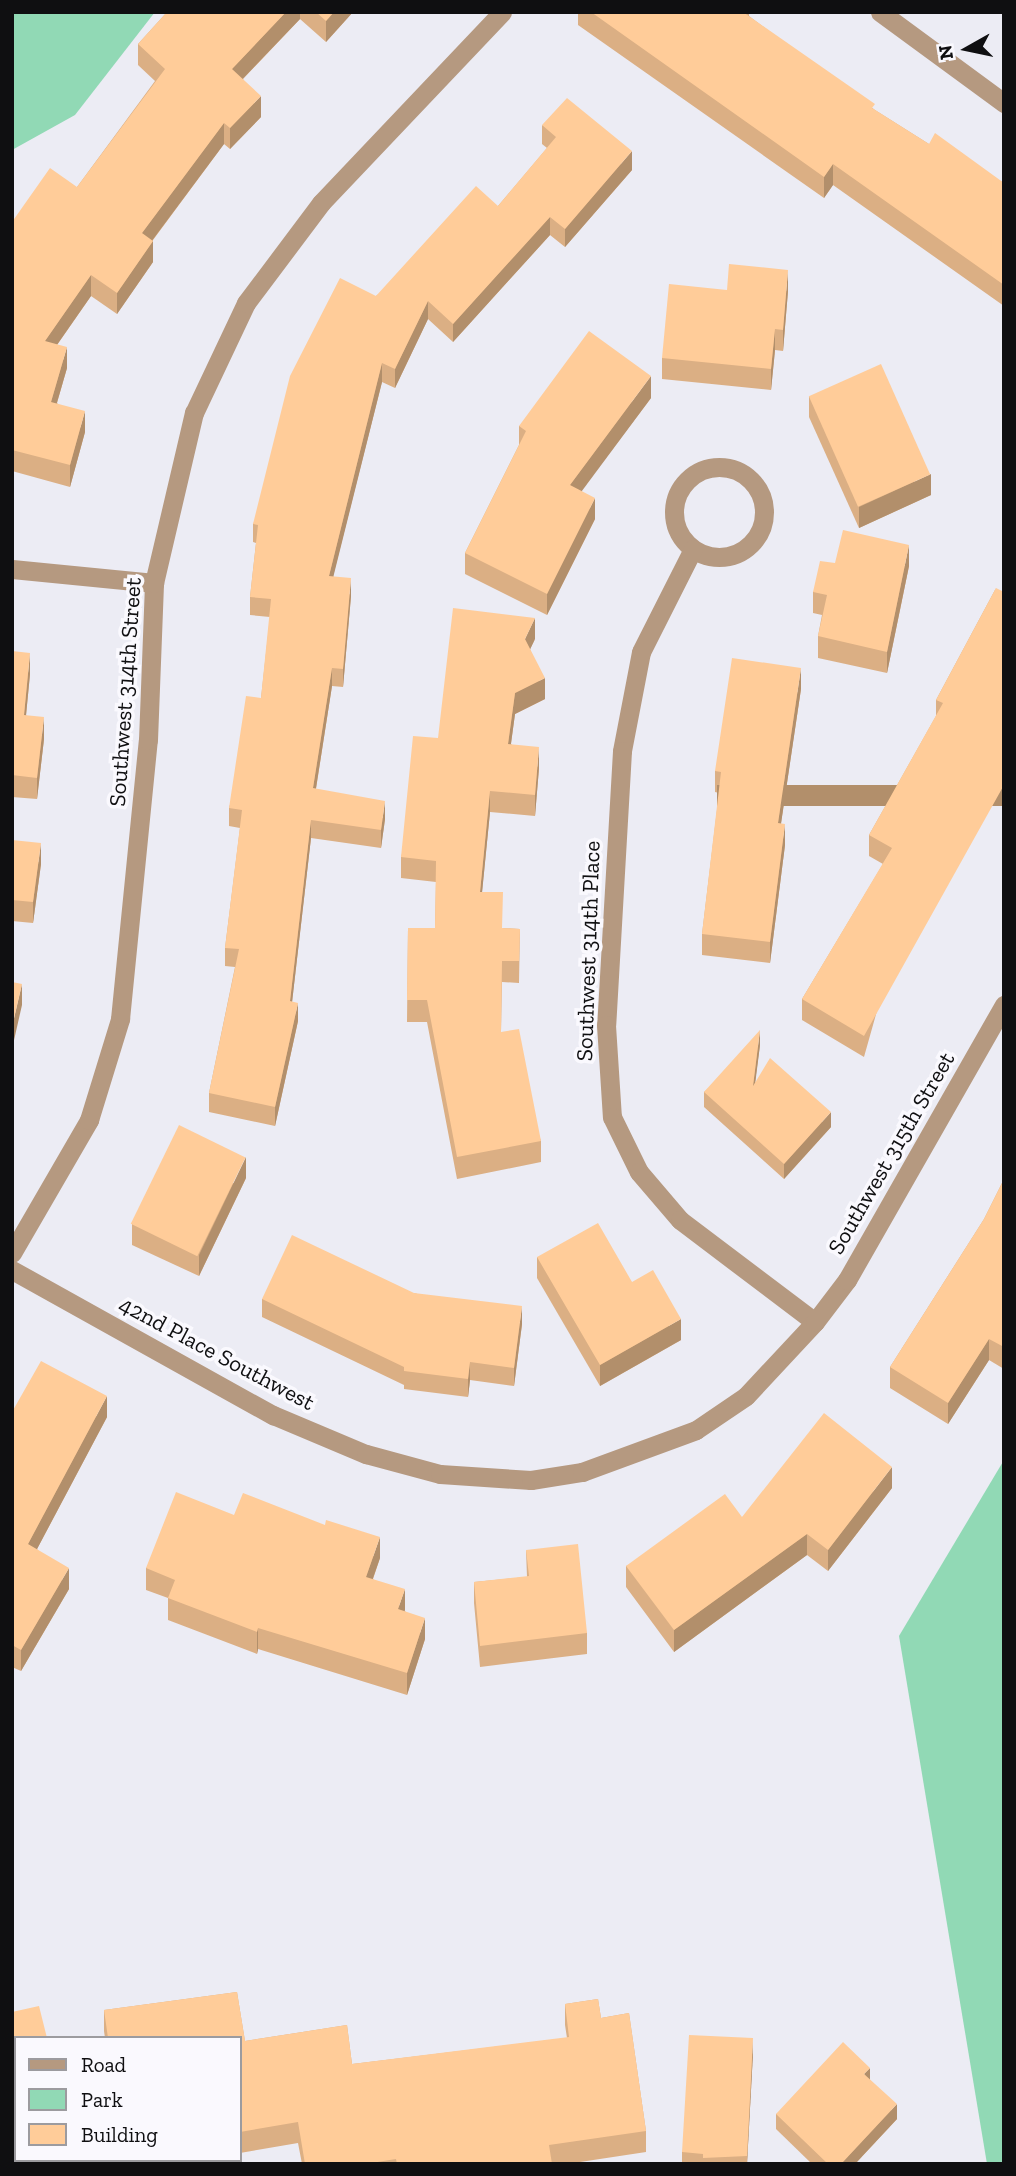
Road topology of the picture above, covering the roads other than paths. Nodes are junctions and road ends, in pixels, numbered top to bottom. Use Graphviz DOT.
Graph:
graph roads {
  1 [pos="502,12"];
  2 [pos="880,12"];
  3 [pos="1004,103"];
  4 [pos="692,549"];
  5 [pos="12,569"];
  6 [pos="154,583"];
  7 [pos="1004,1005"];
  8 [pos="12,1252"];
  9 [pos="12,1270"];
  10 [pos="815,1322"];
  1 -- 6 [label="street, Southwest 314th Street"];
  2 -- 3 [label="street"];
  4 -- 4 [label="street"];
  4 -- 10 [label="street, Southwest 314th Place"];
  5 -- 6 [label="street"];
  6 -- 8 [label="street, Southwest 314th Street"];
  7 -- 10 [label="street, Southwest 315th Street"];
  9 -- 10 [label="street, 42nd Place Southwest"];
}
